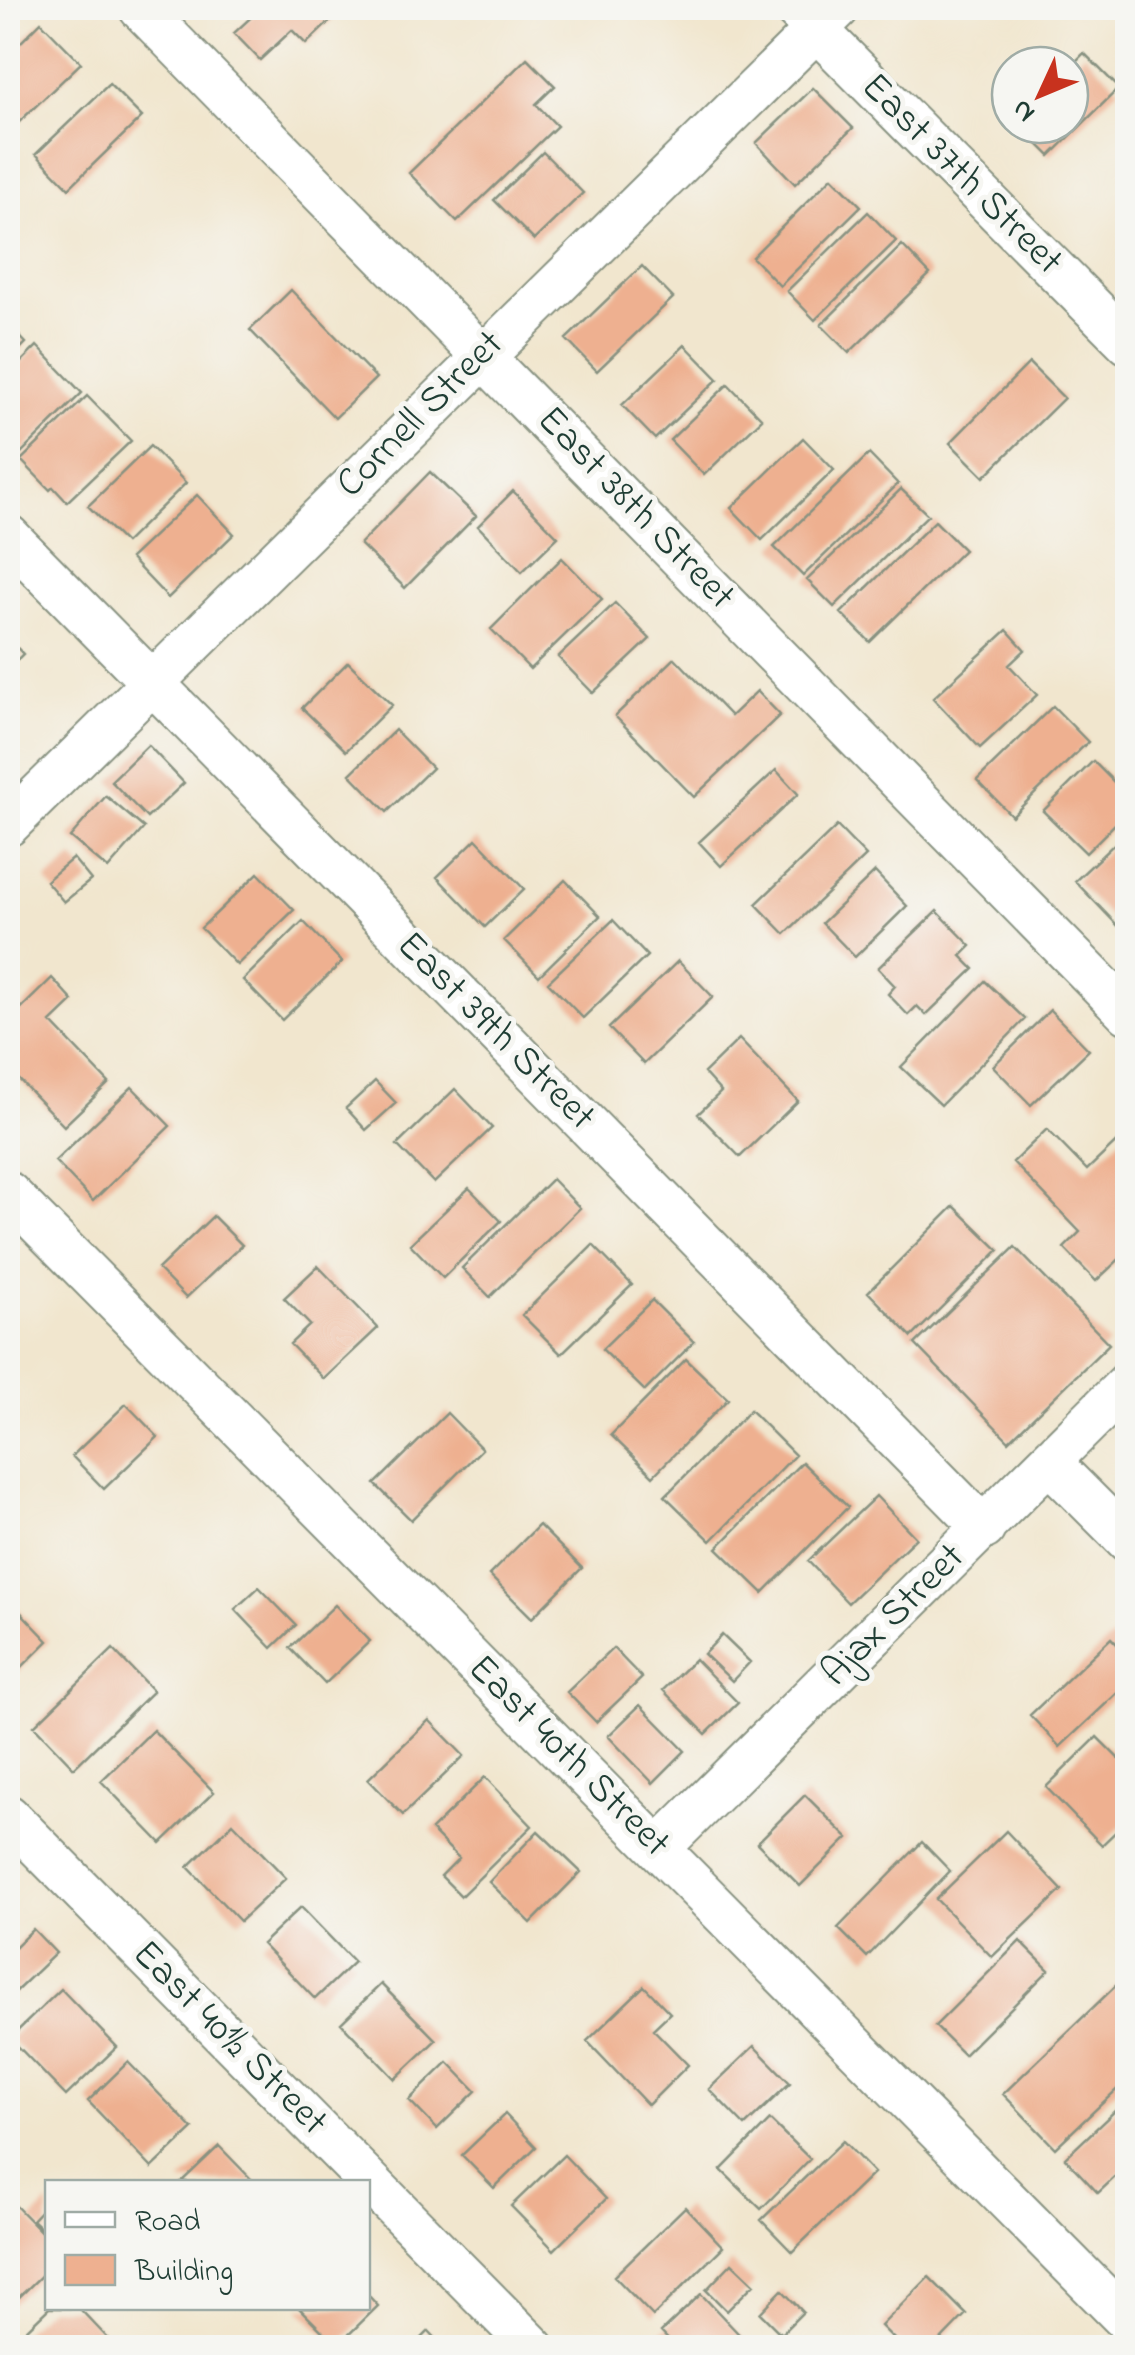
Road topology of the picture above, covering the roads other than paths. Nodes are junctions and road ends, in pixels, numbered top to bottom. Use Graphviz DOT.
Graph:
graph roads {
  1 [pos="140,8"];
  2 [pos="816,15"];
  3 [pos="1128,343"];
  4 [pos="482,354"];
  5 [pos="8,536"];
  6 [pos="149,682"];
  7 [pos="8,825"];
  8 [pos="1128,1013"];
  9 [pos="8,1193"];
  10 [pos="1128,1383"];
  11 [pos="1049,1462"];
  12 [pos="984,1528"];
  13 [pos="1128,1541"];
  14 [pos="8,1816"];
  15 [pos="659,1848"];
  16 [pos="368,2180"];
  17 [pos="370,2182"];
  18 [pos="1128,2322"];
  19 [pos="534,2348"];
  1 -- 4 [label="street, East 38th Street"];
  2 -- 3 [label="street, East 37th Street"];
  2 -- 4 [label="street, Cornell Street"];
  4 -- 6 [label="street, Cornell Street"];
  4 -- 8 [label="street, East 38th Street"];
  5 -- 6 [label="street, East 39th Street"];
  6 -- 7 [label="street, Cornell Street"];
  6 -- 12 [label="street, East 39th Street"];
  9 -- 15 [label="street, East 40th Street"];
  10 -- 11 [label="street, Ajax Street"];
  11 -- 12 [label="street, Ajax Street"];
  11 -- 13 [label="street"];
  12 -- 15 [label="street, Ajax Street"];
  14 -- 16 [label="street, East 40½ Street"];
  15 -- 18 [label="street, East 40th Street"];
  17 -- 19 [label="street, East 40½ Street"];
}
